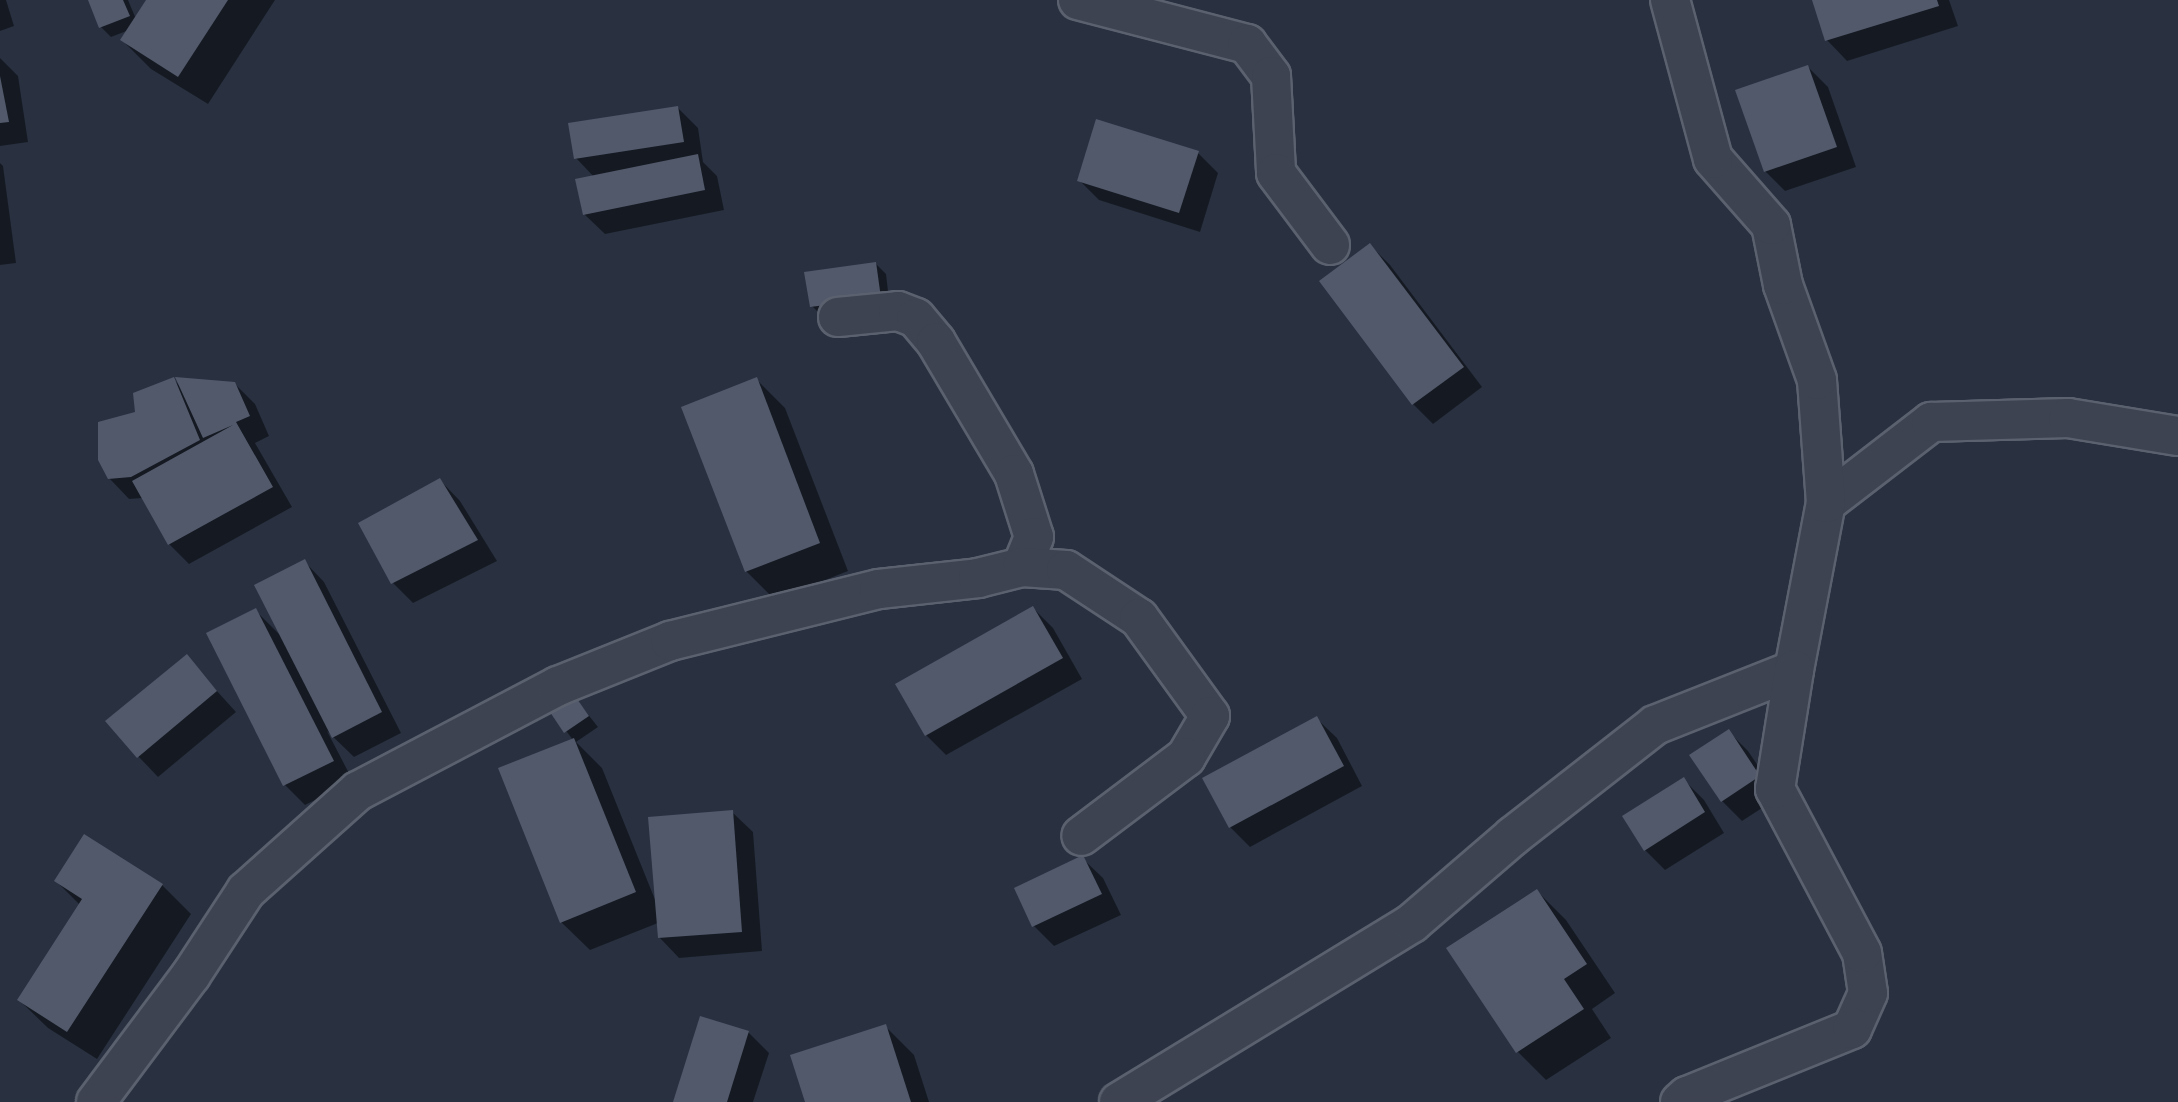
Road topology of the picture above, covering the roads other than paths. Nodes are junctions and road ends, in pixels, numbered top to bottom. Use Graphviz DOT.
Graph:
graph roads {
  1 [pos="1078,0"];
  2 [pos="1670,0"];
  3 [pos="1330,245"];
  4 [pos="838,317"];
  5 [pos="2178,436"];
  6 [pos="1826,503"];
  7 [pos="1022,567"];
  8 [pos="1794,670"];
  9 [pos="1082,836"];
  10 [pos="96,1102"];
  11 [pos="1119,1102"];
  12 [pos="1681,1102"];
  1 -- 3 [label="street"];
  2 -- 6 [label="street"];
  4 -- 7 [label="street"];
  5 -- 6 [label="street"];
  6 -- 8 [label="street"];
  7 -- 9 [label="street"];
  7 -- 10 [label="street"];
  8 -- 11 [label="street"];
  8 -- 12 [label="street"];
}
